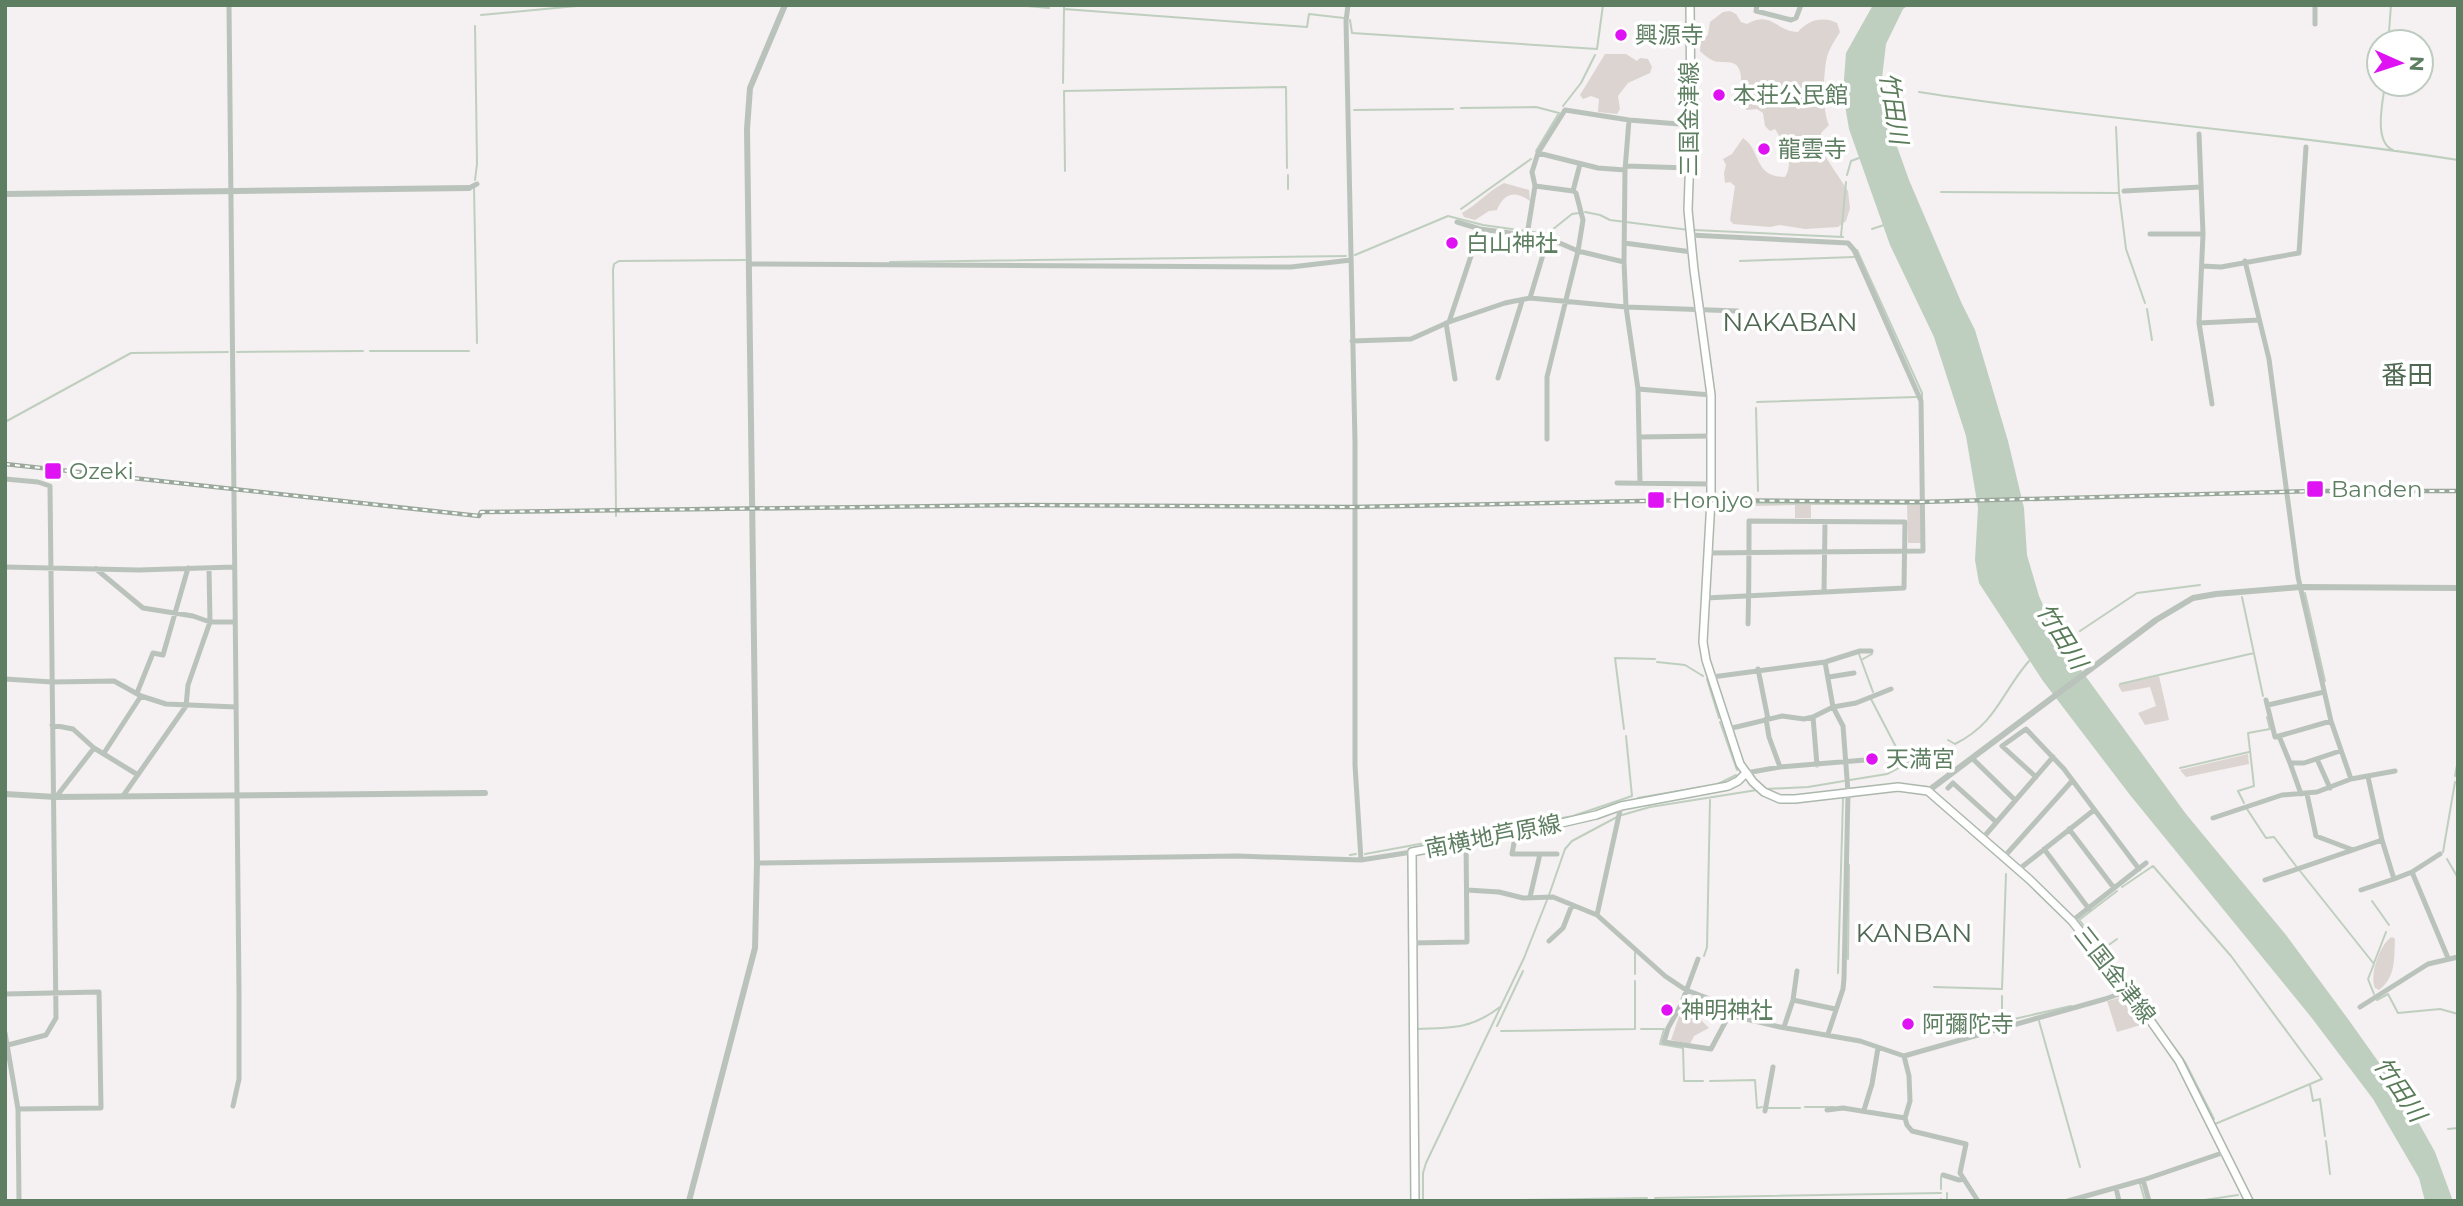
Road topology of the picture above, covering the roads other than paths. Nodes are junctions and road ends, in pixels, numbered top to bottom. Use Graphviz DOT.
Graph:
graph roads {
  1 [pos="229,5"];
  2 [pos="785,5"];
  3 [pos="1348,5"];
  4 [pos="1689,5"];
  5 [pos="1757,5"];
  6 [pos="1801,5"];
  7 [pos="2315,5"];
  8 [pos="2315,24"];
  9 [pos="1629,120"];
  10 [pos="1691,125"];
  11 [pos="2199,134"];
  12 [pos="2306,147"];
  13 [pos="1538,153"];
  14 [pos="1580,164"];
  15 [pos="1626,168"];
  16 [pos="1689,168"];
  17 [pos="477,184"];
  18 [pos="1535,186"];
  19 [pos="2201,187"];
  20 [pos="469,188"];
  21 [pos="230,190"];
  22 [pos="1573,191"];
  23 [pos="2124,191"];
  24 [pos="5,194"];
  25 [pos="1457,222"];
  26 [pos="1480,229"];
  27 [pos="1527,232"];
  28 [pos="1690,232"];
  29 [pos="2150,234"];
  30 [pos="2203,234"];
  31 [pos="1548,238"];
  32 [pos="1624,243"];
  33 [pos="1578,251"];
  34 [pos="1692,251"];
  35 [pos="1351,260"];
  36 [pos="2245,261"];
  37 [pos="1624,262"];
  38 [pos="749,264"];
  39 [pos="2202,266"];
  40 [pos="1530,298"];
  41 [pos="1522,301"];
  42 [pos="1565,301"];
  43 [pos="1626,307"];
  44 [pos="1699,310"];
  45 [pos="1738,311"];
  46 [pos="2259,320"];
  47 [pos="1447,323"];
  48 [pos="2199,323"];
  49 [pos="1352,341"];
  50 [pos="1455,379"];
  51 [pos="1498,379"];
  52 [pos="1639,389"];
  53 [pos="1711,395"];
  54 [pos="2212,404"];
  55 [pos="1711,436"];
  56 [pos="1639,437"];
  57 [pos="1547,439"];
  58 [pos="5,479"];
  59 [pos="1616,483"];
  60 [pos="1640,483"];
  61 [pos="1711,484"];
  62 [pos="1825,522"];
  63 [pos="1749,552"];
  64 [pos="1825,552"];
  65 [pos="1905,552"];
  66 [pos="1708,553"];
  67 [pos="5,567"];
  68 [pos="234,567"];
  69 [pos="188,568"];
  70 [pos="209,568"];
  71 [pos="51,569"];
  72 [pos="96,569"];
  73 [pos="2300,587"];
  74 [pos="2458,589"];
  75 [pos="1824,592"];
  76 [pos="1749,596"];
  77 [pos="1706,598"];
  78 [pos="175,614"];
  79 [pos="210,622"];
  80 [pos="235,622"];
  81 [pos="1748,624"];
  82 [pos="1871,651"];
  83 [pos="1825,662"];
  84 [pos="1758,669"];
  85 [pos="1854,673"];
  86 [pos="1712,677"];
  87 [pos="1829,677"];
  88 [pos="5,680"];
  89 [pos="52,682"];
  90 [pos="1891,689"];
  91 [pos="2324,692"];
  92 [pos="139,694"];
  93 [pos="186,706"];
  94 [pos="236,706"];
  95 [pos="1833,707"];
  96 [pos="1813,717"];
  97 [pos="1767,719"];
  98 [pos="2330,720"];
  99 [pos="52,725"];
  100 [pos="1728,729"];
  101 [pos="2279,736"];
  102 [pos="93,748"];
  103 [pos="2340,751"];
  104 [pos="104,753"];
  105 [pos="2053,757"];
  106 [pos="1973,759"];
  107 [pos="2317,759"];
  108 [pos="1865,760"];
  109 [pos="1844,762"];
  110 [pos="2290,763"];
  111 [pos="1816,765"];
  112 [pos="1780,767"];
  113 [pos="2395,771"];
  114 [pos="1746,772"];
  115 [pos="138,775"];
  116 [pos="2036,777"];
  117 [pos="2368,777"];
  118 [pos="2351,779"];
  119 [pos="2072,781"];
  120 [pos="1948,788"];
  121 [pos="2330,788"];
  122 [pos="1928,791"];
  123 [pos="1848,792"];
  124 [pos="485,793"];
  125 [pos="5,794"];
  126 [pos="2304,794"];
  127 [pos="123,796"];
  128 [pos="236,796"];
  129 [pos="54,797"];
  130 [pos="2015,800"];
  131 [pos="1620,806"];
  132 [pos="2094,810"];
  133 [pos="2213,818"];
  134 [pos="1995,821"];
  135 [pos="2069,829"];
  136 [pos="1516,832"];
  137 [pos="1982,839"];
  138 [pos="2382,840"];
  139 [pos="1466,841"];
  140 [pos="2044,849"];
  141 [pos="2353,850"];
  142 [pos="1412,852"];
  143 [pos="1540,854"];
  144 [pos="1557,854"];
  145 [pos="2440,854"];
  146 [pos="2004,857"];
  147 [pos="1361,860"];
  148 [pos="757,863"];
  149 [pos="2146,863"];
  150 [pos="2139,869"];
  151 [pos="2018,870"];
  152 [pos="2412,872"];
  153 [pos="2394,879"];
  154 [pos="2265,880"];
  155 [pos="2114,888"];
  156 [pos="1467,890"];
  157 [pos="2361,890"];
  158 [pos="1530,897"];
  159 [pos="1573,905"];
  160 [pos="2089,909"];
  161 [pos="1597,915"];
  162 [pos="2072,921"];
  163 [pos="1549,941"];
  164 [pos="1411,943"];
  165 [pos="2458,957"];
  166 [pos="2448,958"];
  167 [pos="1698,959"];
  168 [pos="1797,971"];
  169 [pos="2125,986"];
  170 [pos="1686,990"];
  171 [pos="54,992"];
  172 [pos="5,994"];
  173 [pos="1793,1000"];
  174 [pos="2360,1007"];
  175 [pos="1835,1009"];
  176 [pos="1729,1015"];
  177 [pos="1784,1027"];
  178 [pos="5,1033"];
  179 [pos="1828,1034"];
  180 [pos="1878,1048"];
  181 [pos="7,1050"];
  182 [pos="1904,1056"];
  183 [pos="1773,1067"];
  184 [pos="233,1106"];
  185 [pos="18,1109"];
  186 [pos="1827,1110"];
  187 [pos="1864,1110"];
  188 [pos="1765,1111"];
  189 [pos="1905,1118"];
  190 [pos="2225,1152"];
  191 [pos="1943,1175"];
  192 [pos="1964,1179"];
  193 [pos="2143,1180"];
  194 [pos="2116,1188"];
  195 [pos="2086,1199"];
  196 [pos="19,1201"];
  197 [pos="689,1201"];
  198 [pos="1415,1201"];
  199 [pos="1978,1201"];
  200 [pos="2068,1201"];
  201 [pos="2119,1201"];
  202 [pos="2149,1201"];
  203 [pos="2249,1201"];
  1 -- 21 [label="street"];
  2 -- 38 [label="street"];
  3 -- 35 [label="street"];
  4 -- 10 [label="main road, 三国金津線"];
  5 -- 6 [label="street"];
  7 -- 8 [label="street"];
  9 -- 10 [label="street"];
  9 -- 13 [label="street"];
  9 -- 15 [label="street"];
  10 -- 16 [label="main road, 三国金津線"];
  11 -- 19 [label="street"];
  12 -- 36 [label="street"];
  13 -- 14 [label="street"];
  13 -- 18 [label="street"];
  14 -- 15 [label="street"];
  14 -- 22 [label="street"];
  15 -- 16 [label="street"];
  15 -- 32 [label="street"];
  16 -- 28 [label="main road, 三国金津線"];
  17 -- 20 [label="street"];
  18 -- 22 [label="street"];
  18 -- 27 [label="street"];
  19 -- 23 [label="street"];
  19 -- 30 [label="street"];
  20 -- 21 [label="street"];
  21 -- 24 [label="street"];
  21 -- 68 [label="street"];
  22 -- 33 [label="street"];
  25 -- 26 [label="street"];
  26 -- 27 [label="street"];
  26 -- 47 [label="street"];
  27 -- 31 [label="street"];
  28 -- 34 [label="main road, 三国金津線"];
  28 -- 65 [label="street"];
  29 -- 30 [label="street"];
  30 -- 39 [label="street"];
  31 -- 33 [label="street"];
  31 -- 40 [label="street"];
  32 -- 34 [label="street"];
  32 -- 37 [label="street"];
  33 -- 37 [label="street"];
  33 -- 42 [label="street"];
  34 -- 44 [label="main road, 三国金津線"];
  35 -- 38 [label="street"];
  35 -- 49 [label="street"];
  36 -- 39 [label="street"];
  36 -- 46 [label="street"];
  37 -- 43 [label="street"];
  38 -- 148 [label="street"];
  39 -- 48 [label="street"];
  40 -- 41 [label="street"];
  40 -- 42 [label="street"];
  41 -- 47 [label="street"];
  41 -- 51 [label="street"];
  42 -- 43 [label="street"];
  42 -- 57 [label="street"];
  43 -- 44 [label="street"];
  43 -- 52 [label="street"];
  44 -- 45 [label="street"];
  44 -- 53 [label="main road, 三国金津線"];
  46 -- 48 [label="street"];
  46 -- 73 [label="street"];
  47 -- 49 [label="street"];
  47 -- 50 [label="street"];
  48 -- 54 [label="street"];
  49 -- 147 [label="street"];
  52 -- 53 [label="street"];
  52 -- 56 [label="street"];
  53 -- 55 [label="main road, 三国金津線"];
  55 -- 56 [label="street"];
  55 -- 61 [label="main road, 三国金津線"];
  56 -- 60 [label="street"];
  58 -- 71 [label="street"];
  59 -- 60 [label="street"];
  60 -- 61 [label="street"];
  61 -- 66 [label="main road, 三国金津線"];
  62 -- 63 [label="street"];
  62 -- 64 [label="street"];
  62 -- 65 [label="street"];
  63 -- 64 [label="street"];
  63 -- 66 [label="street"];
  63 -- 76 [label="street"];
  64 -- 65 [label="street"];
  64 -- 75 [label="street"];
  65 -- 75 [label="street"];
  66 -- 77 [label="main road, 三国金津線"];
  67 -- 71 [label="street"];
  68 -- 70 [label="street"];
  68 -- 80 [label="street"];
  69 -- 70 [label="street"];
  69 -- 72 [label="street"];
  69 -- 78 [label="street"];
  70 -- 79 [label="street"];
  71 -- 72 [label="street"];
  71 -- 89 [label="street"];
  72 -- 78 [label="street"];
  73 -- 74 [label="street"];
  73 -- 91 [label="street"];
  73 -- 106 [label="street"];
  75 -- 76 [label="street"];
  76 -- 77 [label="street"];
  76 -- 81 [label="street"];
  77 -- 86 [label="main road, 三国金津線"];
  78 -- 79 [label="street"];
  78 -- 92 [label="street"];
  79 -- 80 [label="street"];
  79 -- 93 [label="street"];
  80 -- 94 [label="street"];
  82 -- 83 [label="street"];
  83 -- 84 [label="street"];
  83 -- 87 [label="street"];
  84 -- 86 [label="street"];
  84 -- 97 [label="street"];
  85 -- 87 [label="street"];
  86 -- 100 [label="main road, 三国金津線"];
  87 -- 95 [label="street"];
  88 -- 89 [label="street"];
  89 -- 92 [label="street"];
  89 -- 99 [label="street"];
  90 -- 95 [label="street"];
  91 -- 98 [label="street"];
  91 -- 101 [label="street"];
  92 -- 93 [label="street"];
  92 -- 104 [label="street"];
  93 -- 94 [label="street"];
  93 -- 115 [label="street"];
  94 -- 128 [label="street"];
  95 -- 96 [label="street"];
  95 -- 109 [label="street"];
  96 -- 97 [label="street"];
  96 -- 111 [label="street"];
  97 -- 100 [label="street"];
  97 -- 112 [label="street"];
  98 -- 101 [label="street"];
  98 -- 103 [label="street"];
  99 -- 102 [label="street"];
  99 -- 129 [label="street"];
  100 -- 114 [label="main road, 三国金津線"];
  101 -- 110 [label="street"];
  102 -- 104 [label="street"];
  102 -- 129 [label="street"];
  103 -- 107 [label="street"];
  103 -- 118 [label="street"];
  104 -- 115 [label="street"];
  105 -- 116 [label="street"];
  105 -- 116 [label="street"];
  105 -- 119 [label="street"];
  106 -- 122 [label="street"];
  106 -- 130 [label="street"];
  107 -- 110 [label="street"];
  107 -- 121 [label="street"];
  108 -- 109 [label="street"];
  109 -- 111 [label="street"];
  109 -- 123 [label="street"];
  110 -- 126 [label="street"];
  111 -- 112 [label="street"];
  112 -- 114 [label="street"];
  113 -- 117 [label="street"];
  114 -- 123 [label="main road"];
  114 -- 131 [label="main road, 南横地芦原線"];
  115 -- 127 [label="street"];
  116 -- 130 [label="street"];
  117 -- 118 [label="street"];
  117 -- 138 [label="street"];
  118 -- 121 [label="street"];
  119 -- 132 [label="street"];
  119 -- 146 [label="street"];
  120 -- 134 [label="street"];
  121 -- 126 [label="street"];
  122 -- 123 [label="main road"];
  122 -- 137 [label="main road, 三国金津線"];
  123 -- 175 [label="street"];
  124 -- 128 [label="street"];
  125 -- 129 [label="street"];
  126 -- 133 [label="street"];
  126 -- 141 [label="street"];
  127 -- 128 [label="street"];
  127 -- 129 [label="street"];
  128 -- 184 [label="street"];
  129 -- 171 [label="street"];
  130 -- 134 [label="street"];
  131 -- 136 [label="main road, 南横地芦原線"];
  131 -- 161 [label="street"];
  132 -- 135 [label="street"];
  132 -- 150 [label="street"];
  134 -- 137 [label="street"];
  135 -- 140 [label="street"];
  135 -- 155 [label="street"];
  136 -- 139 [label="main road, 南横地芦原線"];
  136 -- 143 [label="street"];
  137 -- 146 [label="main road, 三国金津線"];
  138 -- 141 [label="street"];
  138 -- 153 [label="street"];
  139 -- 142 [label="main road, 南横地芦原線"];
  139 -- 156 [label="street"];
  140 -- 151 [label="street"];
  140 -- 160 [label="street"];
  141 -- 154 [label="street"];
  142 -- 147 [label="street"];
  142 -- 164 [label="main road, 南横地芦原線"];
  143 -- 144 [label="street"];
  143 -- 158 [label="street"];
  145 -- 152 [label="street"];
  146 -- 151 [label="main road, 三国金津線"];
  147 -- 148 [label="street"];
  148 -- 197 [label="street"];
  149 -- 150 [label="street"];
  150 -- 155 [label="street"];
  151 -- 162 [label="main road, 三国金津線"];
  152 -- 153 [label="street"];
  152 -- 166 [label="street"];
  153 -- 157 [label="street"];
  155 -- 160 [label="street"];
  156 -- 158 [label="street"];
  156 -- 164 [label="street"];
  158 -- 159 [label="street"];
  159 -- 161 [label="street"];
  159 -- 163 [label="street"];
  160 -- 162 [label="street"];
  161 -- 170 [label="street"];
  162 -- 169 [label="main road, 三国金津線"];
  164 -- 198 [label="main road, 南横地芦原線"];
  165 -- 166 [label="street"];
  166 -- 174 [label="street"];
  167 -- 170 [label="street"];
  168 -- 173 [label="street"];
  169 -- 182 [label="street"];
  169 -- 190 [label="main road, 三国金津線"];
  170 -- 176 [label="street"];
  170 -- 176 [label="street"];
  171 -- 172 [label="street"];
  171 -- 181 [label="street"];
  171 -- 185 [label="street"];
  173 -- 175 [label="street"];
  173 -- 177 [label="street"];
  175 -- 179 [label="street"];
  176 -- 177 [label="street"];
  177 -- 179 [label="street"];
  178 -- 181 [label="street"];
  179 -- 180 [label="street"];
  180 -- 182 [label="street"];
  180 -- 187 [label="street"];
  181 -- 185 [label="street"];
  182 -- 189 [label="street"];
  183 -- 188 [label="street"];
  185 -- 196 [label="street"];
  186 -- 187 [label="street"];
  187 -- 189 [label="street"];
  189 -- 192 [label="street"];
  190 -- 193 [label="street"];
  190 -- 203 [label="main road, 三国金津線"];
  191 -- 192 [label="street"];
  192 -- 199 [label="street"];
  193 -- 194 [label="street"];
  193 -- 202 [label="street"];
  194 -- 195 [label="street"];
  194 -- 201 [label="street"];
  195 -- 200 [label="street"];
}
